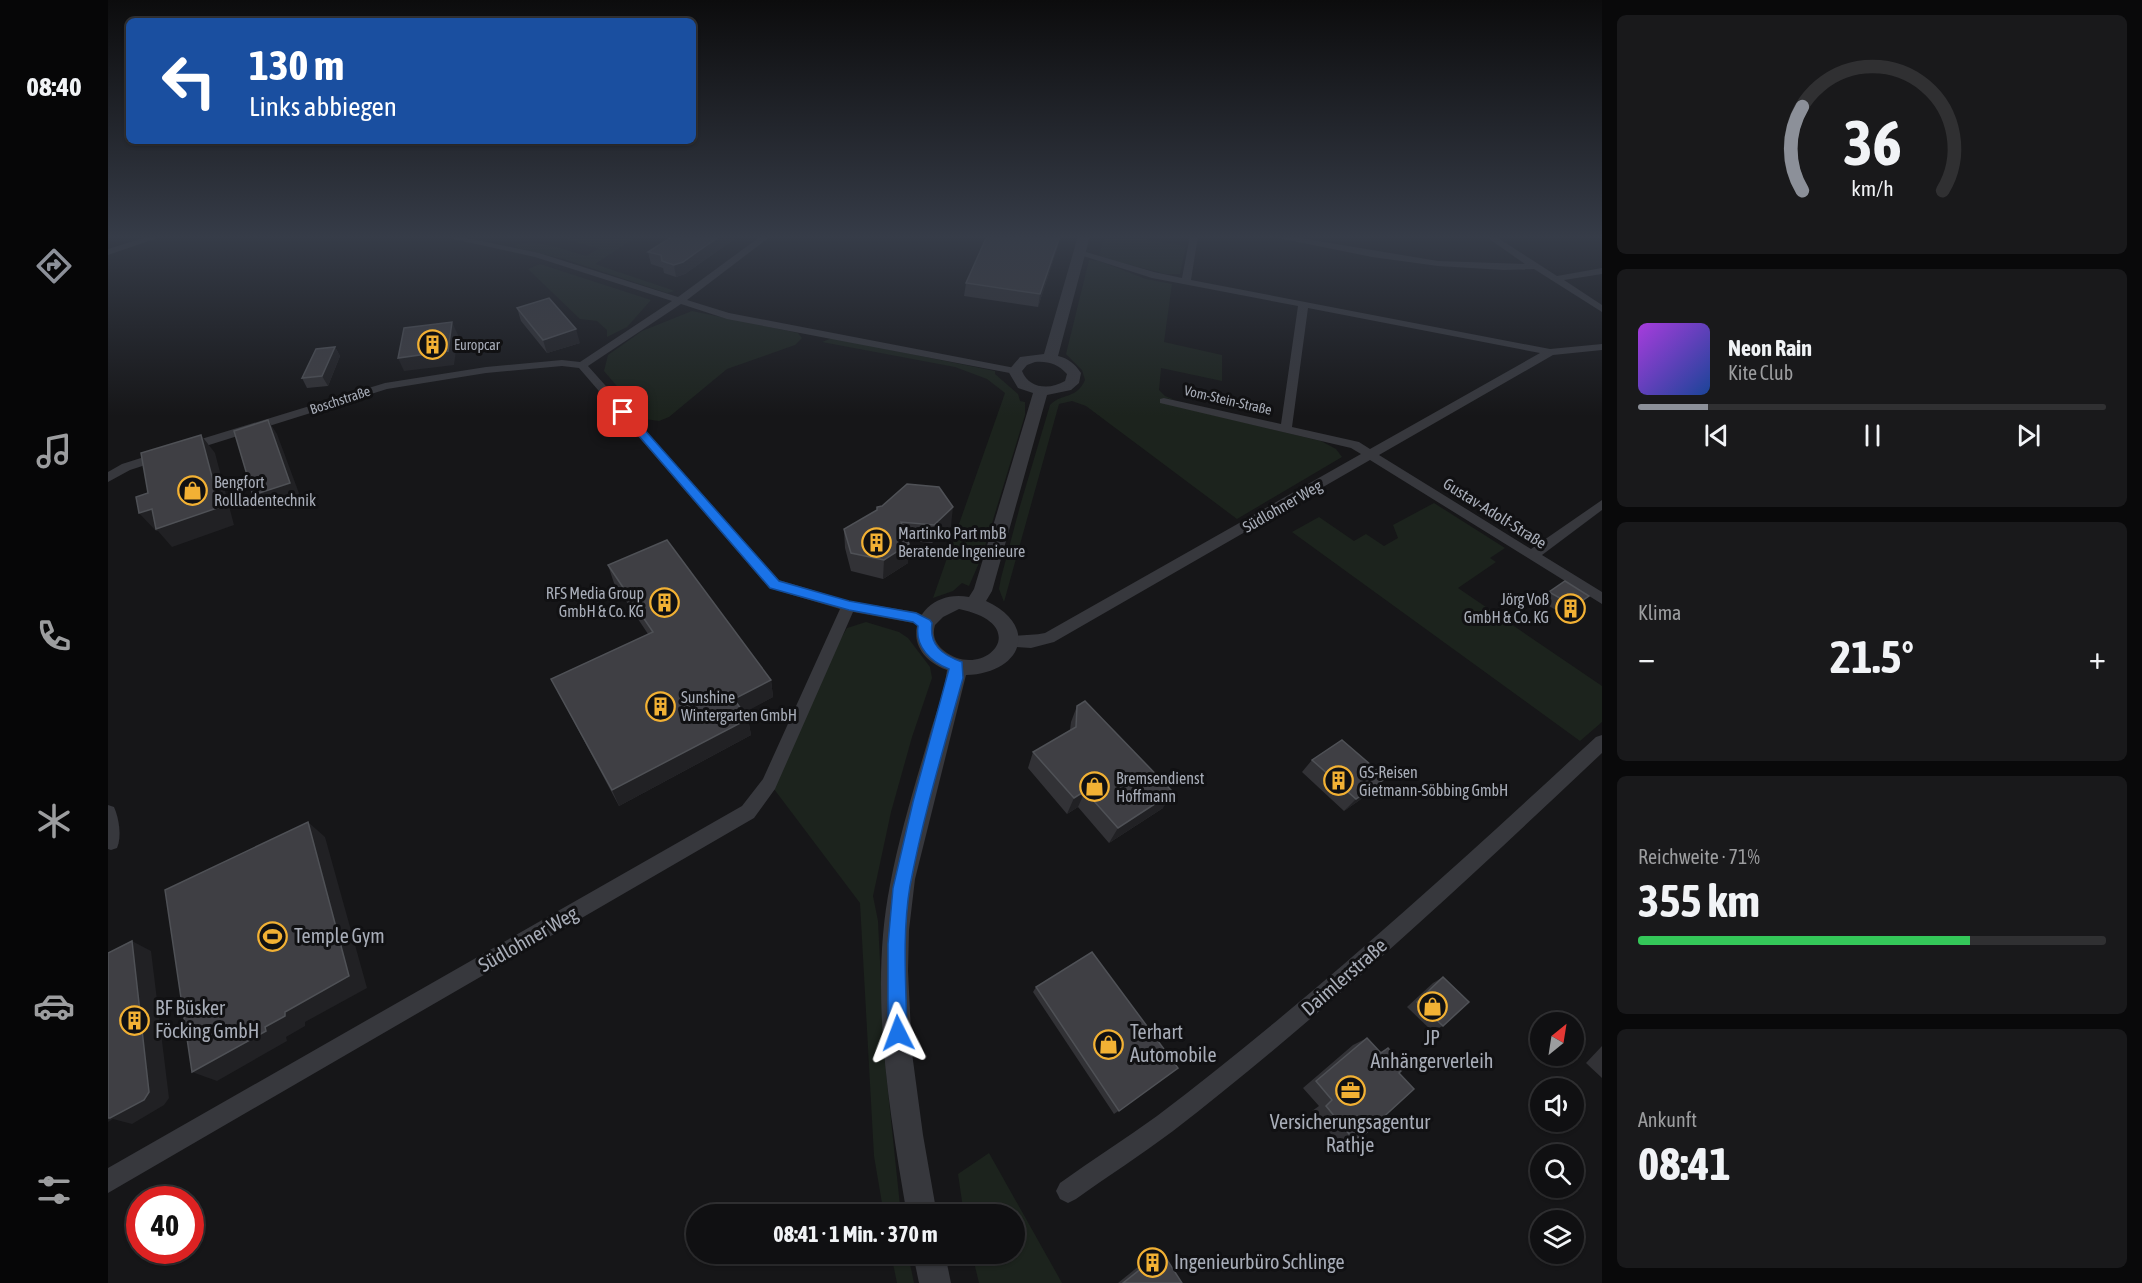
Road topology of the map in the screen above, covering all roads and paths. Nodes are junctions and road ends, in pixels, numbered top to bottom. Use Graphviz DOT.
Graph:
graph roads {
  1 [pos="664,296"];
  2 [pos="687,296"];
  3 [pos="1067,296"];
  4 [pos="1257,296"];
  5 [pos="1582,296"];
  6 [pos="680,301"];
  7 [pos="1303,305"];
  8 [pos="1602,309"];
  9 [pos="1602,347"];
  10 [pos="1550,352"];
  11 [pos="1050,358"];
  12 [pos="582,365"];
  13 [pos="1015,371"];
  14 [pos="1041,391"];
  15 [pos="1164,401"];
  16 [pos="1286,429"];
  17 [pos="1371,455"];
  18 [pos="108,478"];
  19 [pos="1602,504"];
  20 [pos="1532,555"];
  21 [pos="1602,599"];
  22 [pos="975,603"];
  23 [pos="849,606"];
  24 [pos="926,623"];
  25 [pos="1009,642"];
  26 [pos="957,666"];
  27 [pos="1602,742"];
  28 [pos="108,813"];
  29 [pos="111,842"];
  30 [pos="108,1180"];
  31 [pos="1068,1191"];
  32 [pos="920,1204"];
  33 [pos="931,1264"];
  34 [pos="935,1283"];
  1 -- 6 [label="street"];
  2 -- 6 [label="street"];
  3 -- 11 [label="street"];
  4 -- 7 [label="street"];
  5 -- 8 [label="street"];
  6 -- 12 [label="street"];
  6 -- 13 [label="street"];
  7 -- 10 [label="street"];
  7 -- 16 [label="street"];
  9 -- 10 [label="street"];
  10 -- 17 [label="street, Südlohner Weg"];
  11 -- 13 [label="street"];
  11 -- 14 [label="street"];
  12 -- 18 [label="street, Boschstraße"];
  12 -- 23 [label="street"];
  13 -- 14 [label="street"];
  14 -- 22 [label="street"];
  15 -- 16 [label="street, Vom-Stein-Straße"];
  16 -- 17 [label="street, Vom-Stein-Straße"];
  17 -- 20 [label="street, Gustav-Adolf-Straße"];
  17 -- 25 [label="street, Südlohner Weg"];
  19 -- 20 [label="street"];
  20 -- 21 [label="street, Gustav-Adolf-Straße"];
  22 -- 24 [label="street"];
  22 -- 25 [label="street"];
  23 -- 24 [label="street"];
  23 -- 30 [label="street, Südlohner Weg"];
  24 -- 26 [label="street"];
  25 -- 26 [label="street"];
  26 -- 32 [label="street"];
  27 -- 31 [label="street, Daimlerstraße"];
  28 -- 29 [label="street"];
  33 -- 34 [label="street"];
}
